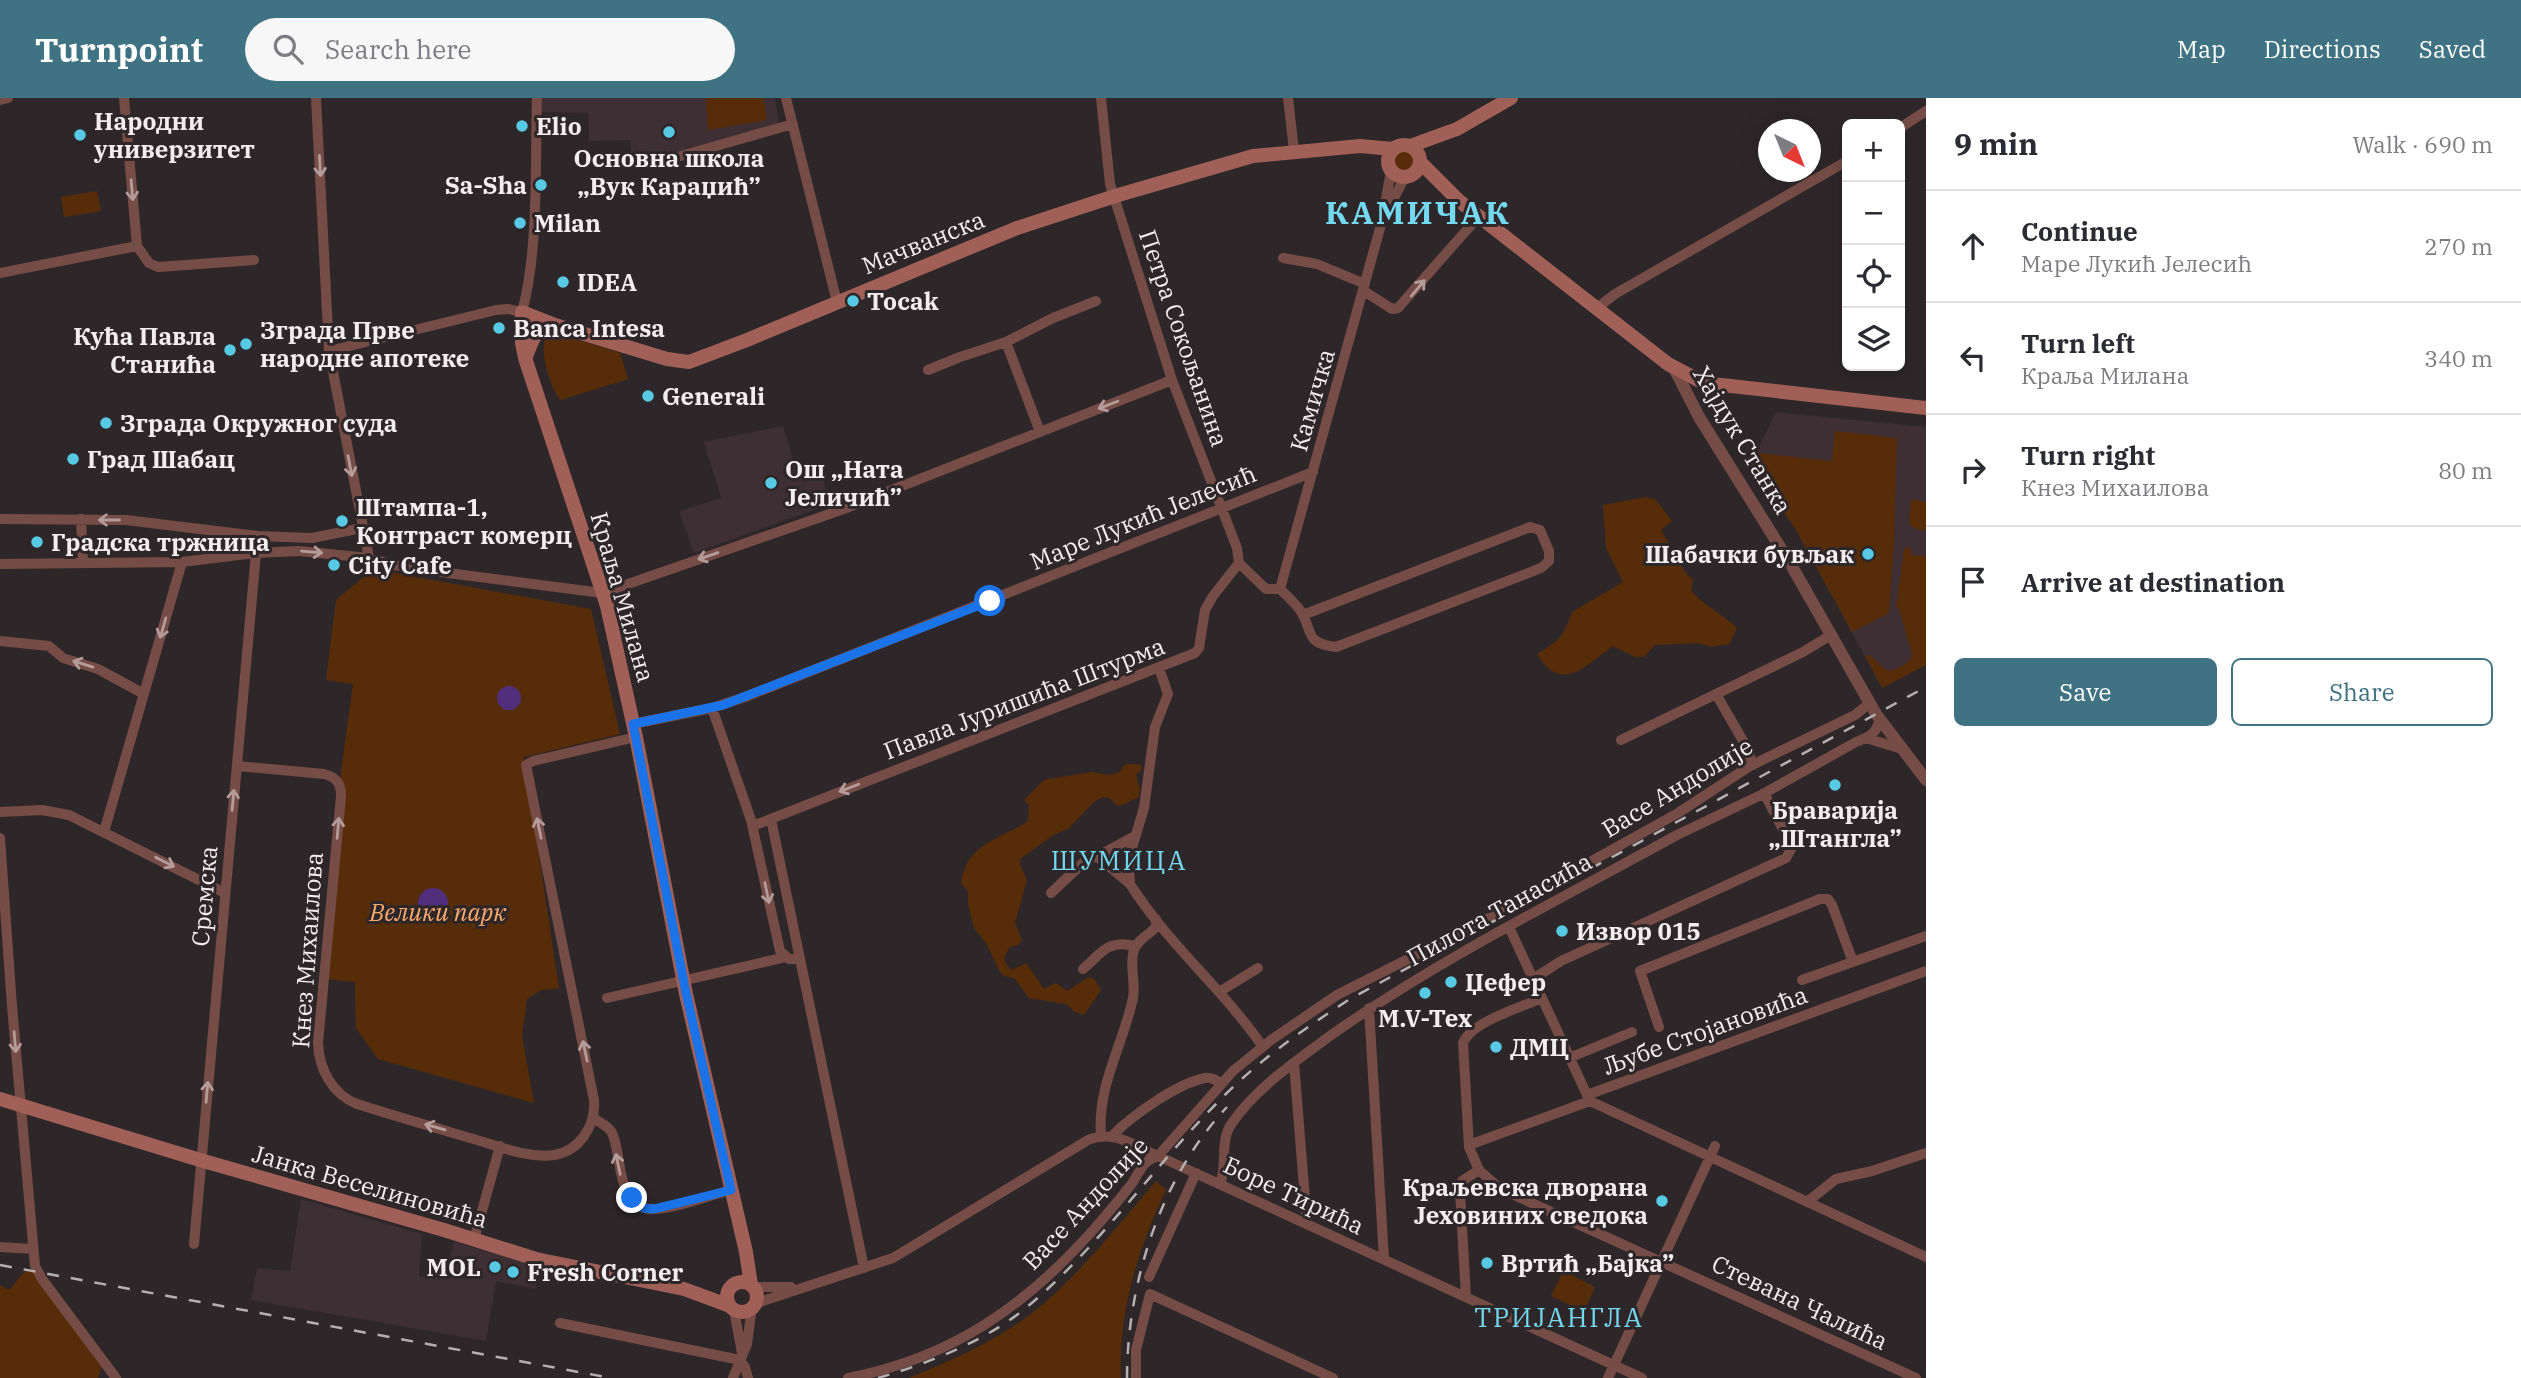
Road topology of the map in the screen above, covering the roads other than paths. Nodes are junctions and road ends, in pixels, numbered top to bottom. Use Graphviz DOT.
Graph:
graph roads {
  1 [pos="8,98"];
  2 [pos="124,98"];
  3 [pos="316,98"];
  4 [pos="537,98"];
  5 [pos="786,98"];
  6 [pos="1101,98"];
  7 [pos="1288,98"];
  8 [pos="1511,98"];
  9 [pos="0,100"];
  10 [pos="1926,111"];
  11 [pos="793,124"];
  12 [pos="1905,125"];
  13 [pos="1457,129"];
  14 [pos="1410,146"];
  15 [pos="1350,149"];
  16 [pos="1394,149"];
  17 [pos="1294,151"];
  18 [pos="681,156"];
  19 [pos="1420,161"];
  20 [pos="1842,164"];
  21 [pos="1389,167"];
  22 [pos="1409,176"];
  23 [pos="1115,196"];
  24 [pos="1458,200"];
  25 [pos="1479,216"];
  26 [pos="1382,221"];
  27 [pos="137,241"];
  28 [pos="1283,258"];
  29 [pos="254,260"];
  30 [pos="0,273"];
  31 [pos="1364,287"];
  32 [pos="1096,301"];
  33 [pos="837,302"];
  34 [pos="1597,308"];
  35 [pos="522,312"];
  36 [pos="555,325"];
  37 [pos="1006,342"];
  38 [pos="329,351"];
  39 [pos="525,358"];
  40 [pos="1674,368"];
  41 [pos="928,370"];
  42 [pos="1172,380"];
  43 [pos="1926,408"];
  44 [pos="1040,432"];
  45 [pos="1312,472"];
  46 [pos="1221,509"];
  47 [pos="0,519"];
  48 [pos="81,519"];
  49 [pos="362,528"];
  50 [pos="257,536"];
  51 [pos="256,553"];
  52 [pos="369,558"];
  53 [pos="182,562"];
  54 [pos="1239,562"];
  55 [pos="83,563"];
  56 [pos="0,564"];
  57 [pos="1280,589"];
  58 [pos="602,593"];
  59 [pos="1303,615"];
  60 [pos="1831,635"];
  61 [pos="0,641"];
  62 [pos="1158,668"];
  63 [pos="144,694"];
  64 [pos="1716,694"];
  65 [pos="712,708"];
  66 [pos="1875,711"];
  67 [pos="634,731"];
  68 [pos="1866,738"];
  69 [pos="1621,740"];
  70 [pos="1903,750"];
  71 [pos="1753,765"];
  72 [pos="236,766"];
  73 [pos="1926,780"];
  74 [pos="1764,793"];
  75 [pos="0,812"];
  76 [pos="771,819"];
  77 [pos="753,826"];
  78 [pos="104,832"];
  79 [pos="1135,836"];
  80 [pos="0,838"];
  81 [pos="1096,856"];
  82 [pos="1130,884"];
  83 [pos="225,893"];
  84 [pos="1051,893"];
  85 [pos="1156,919"];
  86 [pos="3,925"];
  87 [pos="1509,927"];
  88 [pos="1926,936"];
  89 [pos="1135,946"];
  90 [pos="786,957"];
  91 [pos="800,960"];
  92 [pos="1853,962"];
  93 [pos="1258,968"];
  94 [pos="1083,969"];
  95 [pos="1926,971"];
  96 [pos="1533,979"];
  97 [pos="1802,980"];
  98 [pos="684,981"];
  99 [pos="1219,992"];
  100 [pos="607,998"];
  101 [pos="1542,998"];
  102 [pos="1369,1008"];
  103 [pos="1659,1027"];
  104 [pos="1632,1032"];
  105 [pos="1263,1047"];
  106 [pos="1569,1058"];
  107 [pos="1294,1063"];
  108 [pos="1220,1083"];
  109 [pos="1588,1098"];
  110 [pos="0,1099"];
  111 [pos="20,1104"];
  112 [pos="593,1118"];
  113 [pos="1106,1136"];
  114 [pos="1469,1145"];
  115 [pos="500,1146"];
  116 [pos="1715,1146"];
  117 [pos="1926,1153"];
  118 [pos="1158,1156"];
  119 [pos="1710,1157"];
  120 [pos="200,1160"];
  121 [pos="1479,1170"];
  122 [pos="1196,1173"];
  123 [pos="1220,1184"];
  124 [pos="731,1190"];
  125 [pos="1807,1202"];
  126 [pos="1307,1224"];
  127 [pos="474,1240"];
  128 [pos="194,1244"];
  129 [pos="0,1247"];
  130 [pos="33,1250"];
  131 [pos="1926,1257"];
  132 [pos="1384,1259"];
  133 [pos="1662,1262"];
  134 [pos="864,1268"];
  135 [pos="1149,1277"];
  136 [pos="742,1287"];
  137 [pos="802,1287"];
  138 [pos="684,1289"];
  139 [pos="1466,1297"];
  140 [pos="753,1306"];
  141 [pos="732,1308"];
  142 [pos="560,1323"];
  143 [pos="740,1358"];
  144 [pos="1614,1365"];
  145 [pos="116,1378"];
  146 [pos="733,1378"];
  147 [pos="748,1378"];
  148 [pos="848,1378"];
  149 [pos="1136,1378"];
  150 [pos="1333,1378"];
  151 [pos="1608,1378"];
  152 [pos="1642,1378"];
  153 [pos="1916,1378"];
  1 -- 9 [label="street"];
  2 -- 27 [label="street, one-way"];
  3 -- 38 [label="street, one-way"];
  4 -- 35 [label="street"];
  5 -- 11 [label="street"];
  6 -- 23 [label="street, Петра Сокољанина"];
  7 -- 17 [label="street"];
  8 -- 13 [label="main road"];
  10 -- 12 [label="street"];
  11 -- 18 [label="street"];
  11 -- 33 [label="street"];
  13 -- 14 [label="main road"];
  13 -- 19 [label="main road"];
  14 -- 16 [label="main road"];
  14 -- 19 [label="main road"];
  15 -- 16 [label="main road, Мачванска"];
  15 -- 17 [label="main road, Мачванска"];
  15 -- 21 [label="main road, Мачванска"];
  16 -- 21 [label="main road"];
  17 -- 23 [label="main road, Мачванска"];
  19 -- 22 [label="main road"];
  19 -- 24 [label="main road, Хајдук Станка"];
  20 -- 34 [label="street"];
  21 -- 22 [label="main road"];
  21 -- 26 [label="street, Камичка"];
  22 -- 24 [label="main road, Хајдук Станка"];
  22 -- 26 [label="street, Камичка"];
  23 -- 33 [label="main road, Мачванска"];
  23 -- 42 [label="street, Петра Сокољанина"];
  24 -- 25 [label="main road, Хајдук Станка"];
  31 -- 25 [label="street, one-way"];
  25 -- 34 [label="main road, Хајдук Станка"];
  26 -- 31 [label="street, Камичка"];
  27 -- 29 [label="street"];
  27 -- 30 [label="street"];
  28 -- 31 [label="street"];
  31 -- 45 [label="street, Камичка"];
  32 -- 37 [label="street"];
  33 -- 36 [label="main road, Мачванска"];
  34 -- 40 [label="main road, Хајдук Станка"];
  35 -- 36 [label="main road, Мачванска"];
  35 -- 38 [label="street"];
  35 -- 39 [label="main road, Краља Милана"];
  36 -- 39 [label="main road"];
  37 -- 41 [label="street"];
  37 -- 44 [label="street"];
  38 -- 49 [label="street, one-way"];
  39 -- 58 [label="main road, Краља Милана"];
  40 -- 43 [label="main road"];
  40 -- 60 [label="street, Хајдук Станка"];
  42 -- 44 [label="street, one-way"];
  42 -- 46 [label="street, Петра Сокољанина"];
  44 -- 58 [label="street, one-way"];
  45 -- 46 [label="street, Маре Лукић Јелесић"];
  45 -- 57 [label="street, Камичка"];
  46 -- 54 [label="street, Петра Сокољанина"];
  46 -- 65 [label="street, Маре Лукић Јелесић"];
  47 -- 48 [label="street"];
  50 -- 48 [label="street, one-way"];
  48 -- 55 [label="street"];
  49 -- 50 [label="street"];
  49 -- 52 [label="street"];
  50 -- 51 [label="street, Сремска"];
  51 -- 52 [label="street, one-way"];
  51 -- 53 [label="street"];
  51 -- 72 [label="street, Сремска"];
  52 -- 58 [label="street"];
  53 -- 55 [label="street"];
  53 -- 63 [label="street, one-way"];
  54 -- 57 [label="street, Петра Сокољанина"];
  54 -- 62 [label="street, Павла Јуришића Штурма"];
  55 -- 56 [label="street"];
  57 -- 59 [label="street"];
  58 -- 67 [label="main road, Краља Милана"];
  59 -- 59 [label="street"];
  60 -- 64 [label="street"];
  60 -- 66 [label="street, Хајдук Станка"];
  63 -- 61 [label="street, one-way"];
  62 -- 76 [label="street, Павла Јуришића Штурма, one-way"];
  62 -- 79 [label="street"];
  63 -- 78 [label="street"];
  64 -- 69 [label="street"];
  64 -- 71 [label="street"];
  65 -- 67 [label="street, Маре Лукић Јелесић"];
  65 -- 77 [label="street"];
  66 -- 68 [label="street, Пилота Танасића"];
  66 -- 70 [label="street, Хајдук Станка"];
  66 -- 71 [label="street, Васе Андолије"];
  67 -- 98 [label="main road, Краља Милана"];
  112 -- 67 [label="street, one-way"];
  68 -- 70 [label="street"];
  68 -- 74 [label="street, Пилота Танасића"];
  70 -- 73 [label="street, Хајдук Станка"];
  71 -- 105 [label="street, Васе Андолије"];
  83 -- 72 [label="street, Сремска, one-way"];
  115 -- 72 [label="street, Кнез Михаилова, one-way"];
  74 -- 87 [label="street, Пилота Танасића"];
  74 -- 96 [label="street"];
  75 -- 78 [label="street"];
  76 -- 77 [label="street, Павла Јуришића Штурма"];
  76 -- 91 [label="street"];
  77 -- 90 [label="street, one-way"];
  78 -- 83 [label="street, one-way"];
  79 -- 81 [label="street"];
  79 -- 82 [label="street"];
  80 -- 86 [label="street"];
  81 -- 82 [label="street"];
  81 -- 84 [label="street"];
  82 -- 85 [label="street"];
  120 -- 83 [label="street, Сремска, one-way"];
  85 -- 89 [label="street"];
  85 -- 99 [label="street"];
  86 -- 111 [label="street, one-way"];
  87 -- 96 [label="street"];
  87 -- 102 [label="street, Пилота Танасића"];
  88 -- 92 [label="street"];
  89 -- 94 [label="street"];
  89 -- 113 [label="street"];
  90 -- 91 [label="street"];
  90 -- 98 [label="street"];
  91 -- 134 [label="street"];
  92 -- 97 [label="street"];
  92 -- 103 [label="street"];
  93 -- 99 [label="street"];
  95 -- 109 [label="street, Љубе Стојановића"];
  96 -- 101 [label="street"];
  98 -- 100 [label="street"];
  98 -- 124 [label="main road, Краља Милана"];
  99 -- 105 [label="street"];
  101 -- 106 [label="street"];
  101 -- 114 [label="street"];
  102 -- 107 [label="street, Пилота Танасића"];
  102 -- 132 [label="street"];
  104 -- 106 [label="street"];
  105 -- 108 [label="street, Васе Андолије"];
  106 -- 109 [label="street"];
  107 -- 123 [label="street, Пилота Танасића"];
  107 -- 126 [label="street"];
  108 -- 113 [label="street, Васе Андолије"];
  108 -- 118 [label="street, Васе Андолије"];
  109 -- 114 [label="street, Љубе Стојановића"];
  109 -- 119 [label="street"];
  110 -- 111 [label="main road, Јанка Веселиновића"];
  111 -- 120 [label="main road, Јанка Веселиновића"];
  111 -- 130 [label="street"];
  112 -- 115 [label="street, Кнез Михаилова"];
  124 -- 112 [label="street, one-way"];
  113 -- 118 [label="street"];
  113 -- 134 [label="street"];
  114 -- 121 [label="street"];
  115 -- 127 [label="street"];
  116 -- 119 [label="street"];
  117 -- 125 [label="street"];
  118 -- 122 [label="street, Боре Тирића"];
  118 -- 148 [label="street, Васе Андолије"];
  119 -- 125 [label="street"];
  119 -- 133 [label="street"];
  120 -- 127 [label="main road, Јанка Веселиновића"];
  120 -- 128 [label="street, Сремска"];
  121 -- 133 [label="street, Стевана Чалића"];
  121 -- 139 [label="street"];
  122 -- 123 [label="street, Боре Тирића"];
  122 -- 135 [label="street, Боре Тирића"];
  123 -- 126 [label="street, Боре Тирића"];
  124 -- 136 [label="main road, Краља Милана"];
  125 -- 131 [label="street"];
  126 -- 132 [label="street, Боре Тирића"];
  127 -- 138 [label="main road, Јанка Веселиновића"];
  129 -- 130 [label="street"];
  130 -- 145 [label="street"];
  132 -- 139 [label="street, Боре Тирића"];
  133 -- 144 [label="street"];
  133 -- 153 [label="street, Стевана Чалића"];
  134 -- 137 [label="street"];
  136 -- 137 [label="street"];
  136 -- 138 [label="main road"];
  136 -- 140 [label="main road"];
  136 -- 141 [label="main road"];
  137 -- 140 [label="street"];
  138 -- 141 [label="main road, Јанка Веселиновића"];
  139 -- 144 [label="street, Боре Тирића"];
  140 -- 141 [label="main road"];
  140 -- 143 [label="street"];
  141 -- 143 [label="street"];
  142 -- 143 [label="street"];
  143 -- 146 [label="street"];
  143 -- 147 [label="street"];
  144 -- 151 [label="street"];
  144 -- 152 [label="street, Боре Тирића"];
  149 -- 150 [label="street"];
}
